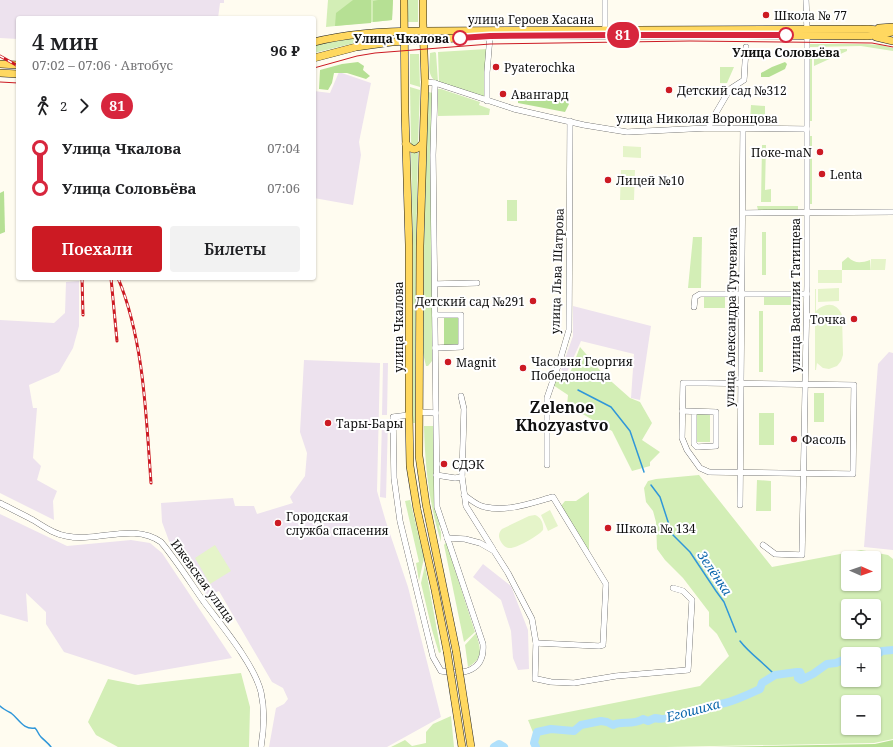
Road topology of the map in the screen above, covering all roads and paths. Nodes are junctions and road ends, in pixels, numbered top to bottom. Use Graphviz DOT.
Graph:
graph roads {
  1 [pos="404,0"];
  2 [pos="423,0"];
  3 [pos="605,0"];
  4 [pos="806,0"];
  5 [pos="405,31"];
  6 [pos="423,31"];
  7 [pos="892,31"];
  8 [pos="605,32"];
  9 [pos="807,32"];
  10 [pos="868,33"];
  11 [pos="490,36"];
  12 [pos="423,40"];
  13 [pos="405,41"];
  14 [pos="893,41"];
  15 [pos="316,42"];
  16 [pos="746,47"];
  17 [pos="316,57"];
  18 [pos="0,64"];
  19 [pos="16,64"];
  20 [pos="0,73"];
  21 [pos="16,74"];
  22 [pos="425,82"];
  23 [pos="435,83"];
  24 [pos="488,101"];
  25 [pos="570,121"];
  26 [pos="709,128"];
  27 [pos="743,129"];
  28 [pos="807,129"];
  29 [pos="406,144"];
  30 [pos="422,144"];
  31 [pos="893,212"];
  32 [pos="743,213"];
  33 [pos="806,213"];
  34 [pos="477,283"];
  35 [pos="435,284"];
  36 [pos="742,293"];
  37 [pos="807,294"];
  38 [pos="694,307"];
  39 [pos="435,315"];
  40 [pos="435,348"];
  41 [pos="741,383"];
  42 [pos="805,384"];
  43 [pos="461,396"];
  44 [pos="682,411"];
  45 [pos="419,412"];
  46 [pos="694,412"];
  47 [pos="436,413"];
  48 [pos="409,416"];
  49 [pos="547,465"];
  50 [pos="804,472"];
  51 [pos="740,473"];
  52 [pos="436,475"];
  53 [pos="462,478"];
  54 [pos="464,494"];
  55 [pos="0,503"];
  56 [pos="740,505"];
  57 [pos="447,538"];
  58 [pos="764,545"];
  59 [pos="494,551"];
  60 [pos="673,588"];
  61 [pos="536,644"];
  62 [pos="261,747"];
  63 [pos="462,747"];
  64 [pos="471,747"];
  1 -- 5 [label="main road, улица Чкалова"];
  2 -- 6 [label="main road, улица Чкалова"];
  3 -- 8 [label="street"];
  4 -- 9 [label="street"];
  5 -- 6 [label="main road, улица Героев Хасана"];
  5 -- 13 [label="main road, улица Чкалова"];
  5 -- 15 [label="main road, улица Героев Хасана"];
  6 -- 8 [label="main road, улица Героев Хасана"];
  6 -- 12 [label="main road, улица Чкалова"];
  7 -- 10 [label="main road, улица Героев Хасана"];
  8 -- 9 [label="main road, улица Героев Хасана"];
  8 -- 11 [label="main road, улица Героев Хасана"];
  9 -- 10 [label="main road, улица Героев Хасана"];
  9 -- 28 [label="street, улица Василия Татищева"];
  10 -- 14 [label="main road"];
  11 -- 12 [label="main road, улица Героев Хасана"];
  11 -- 24 [label="street"];
  12 -- 13 [label="main road, улица Героев Хасана"];
  12 -- 22 [label="main road, улица Чкалова"];
  13 -- 17 [label="main road, улица Героев Хасана"];
  13 -- 29 [label="main road, улица Чкалова"];
  16 -- 26 [label="street"];
  18 -- 19 [label="main road"];
  20 -- 21 [label="main road"];
  22 -- 23 [label="street, улица Николая Воронцова"];
  22 -- 30 [label="main road, улица Чкалова"];
  23 -- 24 [label="street, улица Николая Воронцова"];
  23 -- 35 [label="street"];
  24 -- 25 [label="street, улица Николая Воронцова"];
  25 -- 26 [label="street, улица Николая Воронцова"];
  25 -- 49 [label="street, улица Льва Шатрова"];
  26 -- 27 [label="street, улица Николая Воронцова"];
  27 -- 28 [label="street, улица Николая Воронцова"];
  27 -- 32 [label="street, улица Александра Турчевича"];
  28 -- 33 [label="street, улица Василия Татищева"];
  29 -- 30 [label="main road"];
  29 -- 48 [label="main road, улица Чкалова"];
  30 -- 45 [label="main road, улица Чкалова"];
  31 -- 33 [label="street"];
  32 -- 33 [label="street"];
  32 -- 36 [label="street, улица Александра Турчевича"];
  33 -- 37 [label="street, улица Василия Татищева"];
  34 -- 35 [label="street"];
  35 -- 39 [label="street"];
  36 -- 37 [label="street"];
  36 -- 38 [label="street"];
  36 -- 41 [label="street, улица Александра Турчевича"];
  37 -- 42 [label="street, улица Василия Татищева"];
  39 -- 40 [label="street"];
  39 -- 40 [label="street"];
  40 -- 47 [label="street"];
  41 -- 42 [label="street"];
  41 -- 44 [label="street"];
  41 -- 51 [label="street, улица Александра Турчевича"];
  42 -- 50 [label="street, улица Василия Татищева"];
  42 -- 50 [label="street"];
  43 -- 53 [label="street"];
  44 -- 46 [label="street"];
  44 -- 51 [label="street"];
  45 -- 47 [label="street"];
  45 -- 64 [label="main road, улица Чкалова, bridge"];
  46 -- 46 [label="street"];
  47 -- 52 [label="street"];
  48 -- 57 [label="street"];
  48 -- 63 [label="main road, улица Чкалова, bridge"];
  50 -- 51 [label="street"];
  50 -- 58 [label="street, улица Василия Татищева"];
  51 -- 56 [label="street, улица Александра Турчевича"];
  52 -- 53 [label="street"];
  52 -- 57 [label="street"];
  53 -- 54 [label="street"];
  54 -- 59 [label="street"];
  54 -- 61 [label="street"];
  55 -- 62 [label="street, Ижевская улица"];
  57 -- 59 [label="street"];
  59 -- 61 [label="street"];
  60 -- 61 [label="street"];
}
